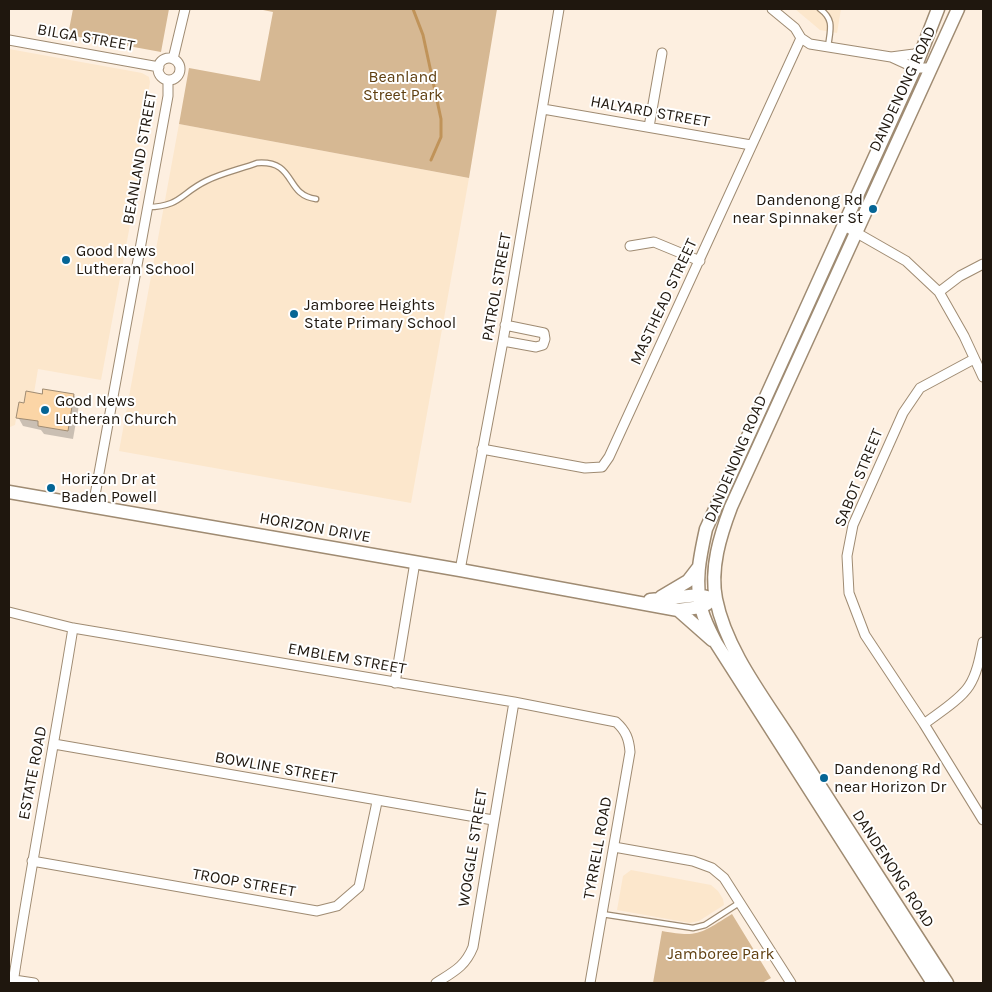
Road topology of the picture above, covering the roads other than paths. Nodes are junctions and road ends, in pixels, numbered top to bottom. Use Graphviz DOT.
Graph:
graph roads {
  1 [pos="185,9"];
  2 [pos="559,9"];
  3 [pos="772,9"];
  4 [pos="820,9"];
  5 [pos="938,9"];
  6 [pos="958,9"];
  7 [pos="801,38"];
  8 [pos="9,40"];
  9 [pos="828,46"];
  10 [pos="923,50"];
  11 [pos="662,53"];
  12 [pos="891,57"];
  13 [pos="173,59"];
  14 [pos="159,67"];
  15 [pos="915,68"];
  16 [pos="931,68"];
  17 [pos="168,80"];
  18 [pos="543,109"];
  19 [pos="649,127"];
  20 [pos="751,145"];
  21 [pos="316,199"];
  22 [pos="148,207"];
  23 [pos="843,225"];
  24 [pos="856,232"];
  25 [pos="630,246"];
  26 [pos="700,261"];
  27 [pos="983,264"];
  28 [pos="939,292"];
  29 [pos="505,325"];
  30 [pos="503,341"];
  31 [pos="974,359"];
  32 [pos="983,377"];
  33 [pos="482,449"];
  34 [pos="9,492"];
  35 [pos="93,506"];
  36 [pos="415,562"];
  37 [pos="698,568"];
  38 [pos="460,570"];
  39 [pos="615,598"];
  40 [pos="716,599"];
  41 [pos="656,600"];
  42 [pos="700,601"];
  43 [pos="678,610"];
  44 [pos="9,612"];
  45 [pos="73,628"];
  46 [pos="983,642"];
  47 [pos="716,644"];
  48 [pos="395,683"];
  49 [pos="514,702"];
  50 [pos="616,722"];
  51 [pos="924,724"];
  52 [pos="54,744"];
  53 [pos="377,802"];
  54 [pos="493,820"];
  55 [pos="983,820"];
  56 [pos="614,847"];
  57 [pos="32,861"];
  58 [pos="739,903"];
  59 [pos="602,914"];
  60 [pos="14,982"];
  61 [pos="34,983"];
  62 [pos="436,983"];
  63 [pos="590,983"];
  64 [pos="791,983"];
  65 [pos="933,983"];
  66 [pos="948,983"];
  1 -- 13 [label="street"];
  2 -- 18 [label="street, PATROL STREET"];
  3 -- 7 [label="street"];
  4 -- 9 [label="lane"];
  5 -- 10 [label="main road, DANDENONG ROAD"];
  6 -- 16 [label="main road, DANDENONG ROAD"];
  7 -- 9 [label="street"];
  7 -- 20 [label="street, MASTHEAD STREET"];
  8 -- 14 [label="street, BILGA STREET"];
  9 -- 12 [label="street"];
  10 -- 12 [label="street"];
  10 -- 15 [label="main road, DANDENONG ROAD"];
  11 -- 19 [label="street"];
  12 -- 15 [label="street"];
  13 -- 14 [label="street"];
  13 -- 17 [label="street"];
  14 -- 17 [label="street"];
  15 -- 16 [label="street"];
  15 -- 23 [label="main road, DANDENONG ROAD"];
  16 -- 24 [label="main road, DANDENONG ROAD"];
  17 -- 22 [label="street, BEANLAND STREET"];
  18 -- 19 [label="street, HALYARD STREET"];
  18 -- 29 [label="street, PATROL STREET"];
  19 -- 20 [label="street, HALYARD STREET"];
  20 -- 26 [label="street, MASTHEAD STREET"];
  21 -- 22 [label="lane"];
  22 -- 35 [label="street, BEANLAND STREET"];
  23 -- 24 [label="street"];
  23 -- 37 [label="main road, DANDENONG ROAD"];
  24 -- 28 [label="street"];
  24 -- 40 [label="main road, DANDENONG ROAD"];
  25 -- 26 [label="street"];
  26 -- 33 [label="street, MASTHEAD STREET"];
  27 -- 28 [label="street"];
  28 -- 31 [label="street"];
  29 -- 30 [label="street, PATROL STREET"];
  29 -- 30 [label="street"];
  30 -- 33 [label="street, PATROL STREET"];
  31 -- 32 [label="street"];
  31 -- 51 [label="street, SABOT STREET"];
  33 -- 38 [label="street, PATROL STREET"];
  34 -- 35 [label="main road, HORIZON DRIVE"];
  35 -- 36 [label="main road, HORIZON DRIVE"];
  36 -- 38 [label="main road, HORIZON DRIVE"];
  36 -- 48 [label="street"];
  37 -- 41 [label="main road"];
  37 -- 42 [label="main road, DANDENONG ROAD"];
  38 -- 39 [label="main road, HORIZON DRIVE"];
  39 -- 41 [label="main road, HORIZON DRIVE"];
  39 -- 43 [label="main road, HORIZON DRIVE"];
  40 -- 42 [label="main road, HORIZON DRIVE"];
  40 -- 66 [label="main road, DANDENONG ROAD"];
  41 -- 42 [label="main road, HORIZON DRIVE"];
  42 -- 43 [label="main road, HORIZON DRIVE"];
  42 -- 47 [label="main road, DANDENONG ROAD"];
  43 -- 47 [label="main road"];
  44 -- 45 [label="street, EMBLEM STREET"];
  45 -- 48 [label="street, EMBLEM STREET"];
  45 -- 52 [label="street, ESTATE ROAD"];
  46 -- 51 [label="street"];
  47 -- 65 [label="main road, DANDENONG ROAD"];
  48 -- 49 [label="street, EMBLEM STREET"];
  49 -- 50 [label="street, EMBLEM STREET"];
  49 -- 54 [label="street, WOGGLE STREET"];
  50 -- 56 [label="street, TYRRELL ROAD"];
  51 -- 55 [label="street, SABOT STREET"];
  52 -- 53 [label="street, BOWLINE STREET"];
  52 -- 57 [label="street, ESTATE ROAD"];
  53 -- 54 [label="street, BOWLINE STREET"];
  53 -- 57 [label="street, TROOP STREET"];
  54 -- 62 [label="street, WOGGLE STREET"];
  56 -- 58 [label="street"];
  56 -- 59 [label="street, TYRRELL ROAD"];
  57 -- 60 [label="street, ESTATE ROAD"];
  58 -- 59 [label="lane"];
  58 -- 64 [label="street"];
  59 -- 63 [label="street, TYRRELL ROAD"];
  60 -- 61 [label="street"];
}
